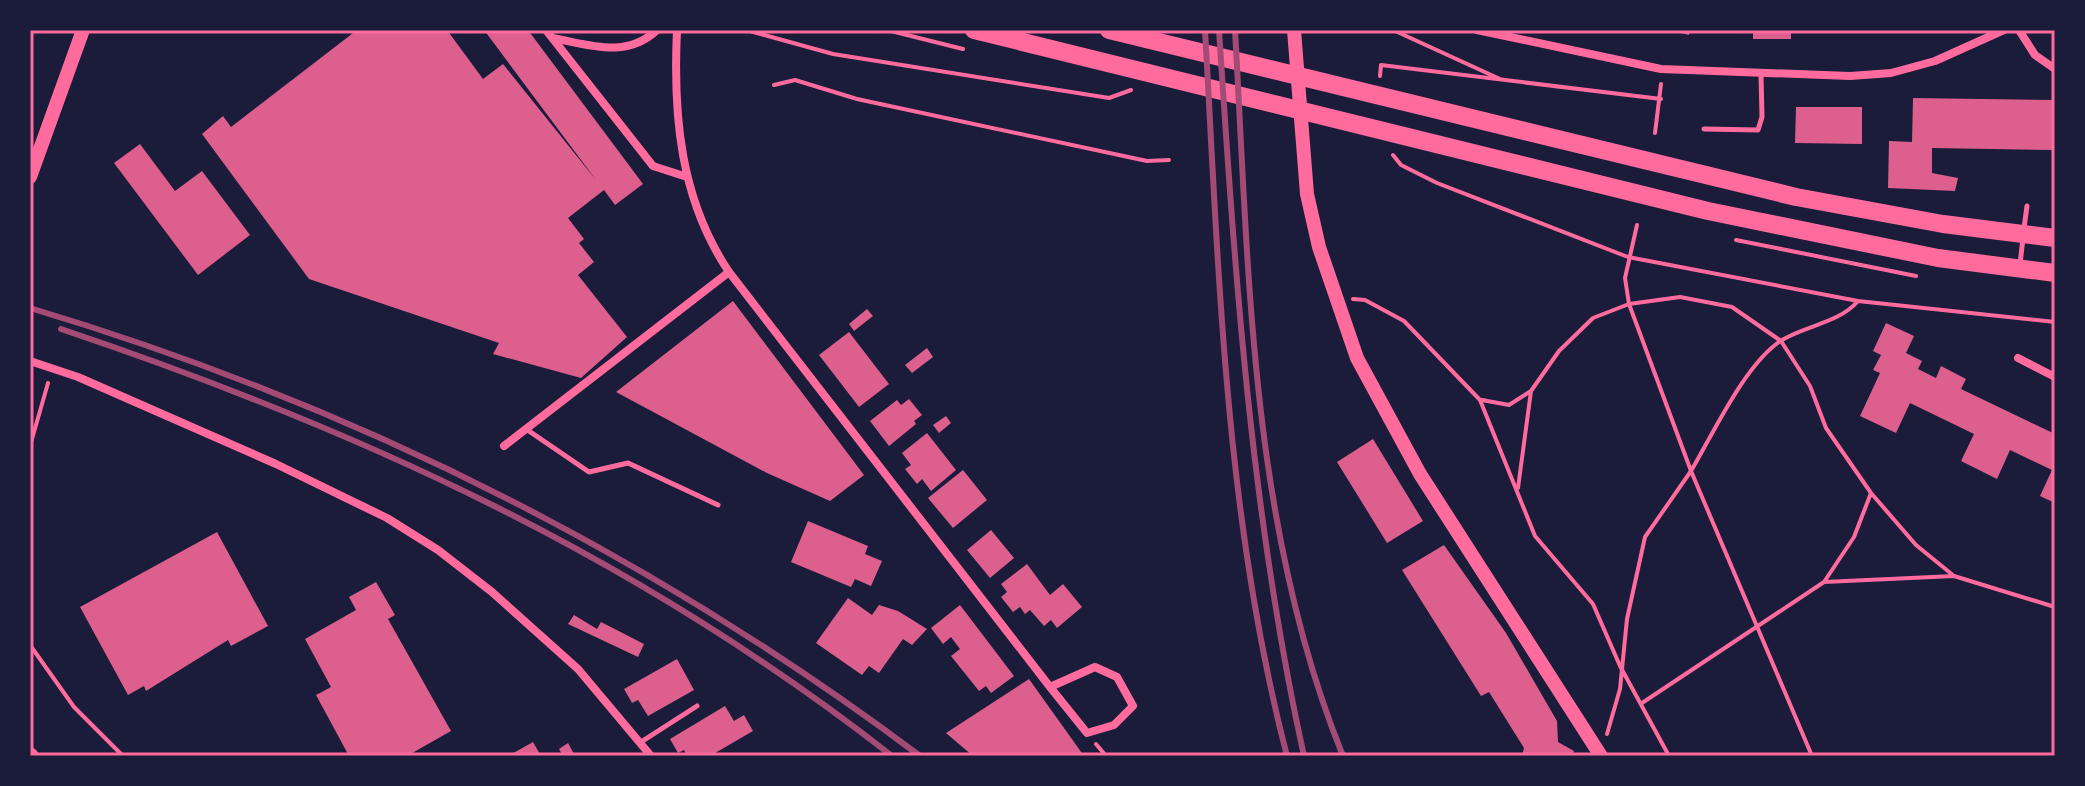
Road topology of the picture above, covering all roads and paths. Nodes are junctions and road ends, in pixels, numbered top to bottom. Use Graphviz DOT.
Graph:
graph roads {
  1 [pos="83,30"];
  2 [pos="657,30"];
  3 [pos="677,30"];
  4 [pos="746,30"];
  5 [pos="974,30"];
  6 [pos="1109,30"];
  7 [pos="1294,30"];
  8 [pos="1393,30"];
  9 [pos="1477,30"];
  10 [pos="2004,30"];
  11 [pos="2019,30"];
  12 [pos="549,34"];
  13 [pos="1661,69"];
  14 [pos="2055,69"];
  15 [pos="1367,73"];
  16 [pos="1761,75"];
  17 [pos="1380,76"];
  18 [pos="1394,79"];
  19 [pos="1504,81"];
  20 [pos="774,85"];
  21 [pos="1131,90"];
  22 [pos="1661,99"];
  23 [pos="1704,129"];
  24 [pos="1655,133"];
  25 [pos="1393,155"];
  26 [pos="1169,160"];
  27 [pos="30,177"];
  28 [pos="687,177"];
  29 [pos="2027,206"];
  30 [pos="1637,225"];
  31 [pos="2023,235"];
  32 [pos="2055,238"];
  33 [pos="1628,257"];
  34 [pos="2019,268"];
  35 [pos="729,272"];
  36 [pos="2055,273"];
  37 [pos="1335,298"];
  38 [pos="1858,301"];
  39 [pos="1629,304"];
  40 [pos="2055,322"];
  41 [pos="1781,341"];
  42 [pos="2018,358"];
  43 [pos="30,361"];
  44 [pos="52,368"];
  45 [pos="2055,377"];
  46 [pos="1531,391"];
  47 [pos="1480,400"];
  48 [pos="526,429"];
  49 [pos="30,446"];
  50 [pos="504,446"];
  51 [pos="1691,471"];
  52 [pos="1518,488"];
  53 [pos="1871,493"];
  54 [pos="718,505"];
  55 [pos="1954,576"];
  56 [pos="1824,582"];
  57 [pos="2055,607"];
  58 [pos="1760,627"];
  59 [pos="30,645"];
  60 [pos="1620,666"];
  61 [pos="1050,687"];
  62 [pos="1642,703"];
  63 [pos="697,706"];
  64 [pos="641,742"];
  65 [pos="123,756"];
  66 [pos="651,756"];
  67 [pos="1601,756"];
  68 [pos="1669,756"];
  69 [pos="1812,756"];
  1 -- 27 [label="street"];
  2 -- 12 [label="street"];
  3 -- 28 [label="street"];
  4 -- 21 [label="path"];
  5 -- 34 [label="main road"];
  6 -- 31 [label="main road"];
  7 -- 37 [label="street"];
  8 -- 19 [label="path"];
  9 -- 13 [label="street"];
  10 -- 16 [label="street"];
  11 -- 14 [label="street"];
  12 -- 28 [label="street"];
  13 -- 16 [label="street"];
  13 -- 22 [label="path"];
  15 -- 17 [label="path"];
  16 -- 23 [label="lane"];
  17 -- 18 [label="path"];
  17 -- 19 [label="path"];
  19 -- 22 [label="path"];
  20 -- 26 [label="path"];
  22 -- 24 [label="path"];
  25 -- 33 [label="path"];
  28 -- 35 [label="street"];
  29 -- 31 [label="lane"];
  30 -- 33 [label="path"];
  31 -- 32 [label="main road"];
  31 -- 34 [label="lane"];
  33 -- 38 [label="path"];
  33 -- 39 [label="path"];
  34 -- 36 [label="main road"];
  35 -- 48 [label="street"];
  35 -- 61 [label="street"];
  37 -- 47 [label="path"];
  37 -- 67 [label="street"];
  38 -- 40 [label="path"];
  38 -- 41 [label="path"];
  39 -- 41 [label="path"];
  39 -- 46 [label="path"];
  39 -- 51 [label="path"];
  41 -- 51 [label="path"];
  41 -- 53 [label="path"];
  42 -- 45 [label="street"];
  43 -- 44 [label="street"];
  44 -- 49 [label="path"];
  44 -- 64 [label="street"];
  46 -- 47 [label="path"];
  46 -- 52 [label="path"];
  47 -- 52 [label="path"];
  48 -- 50 [label="street"];
  48 -- 54 [label="lane"];
  51 -- 58 [label="path"];
  51 -- 60 [label="path"];
  52 -- 60 [label="path"];
  53 -- 55 [label="path"];
  53 -- 56 [label="path"];
  55 -- 56 [label="path"];
  55 -- 57 [label="path"];
  56 -- 58 [label="path"];
  58 -- 62 [label="path"];
  58 -- 69 [label="path"];
  59 -- 65 [label="path"];
  60 -- 62 [label="path"];
  60 -- 67 [label="path"];
  61 -- 61 [label="street"];
  62 -- 68 [label="path"];
  63 -- 64 [label="lane"];
  64 -- 66 [label="street"];
}
